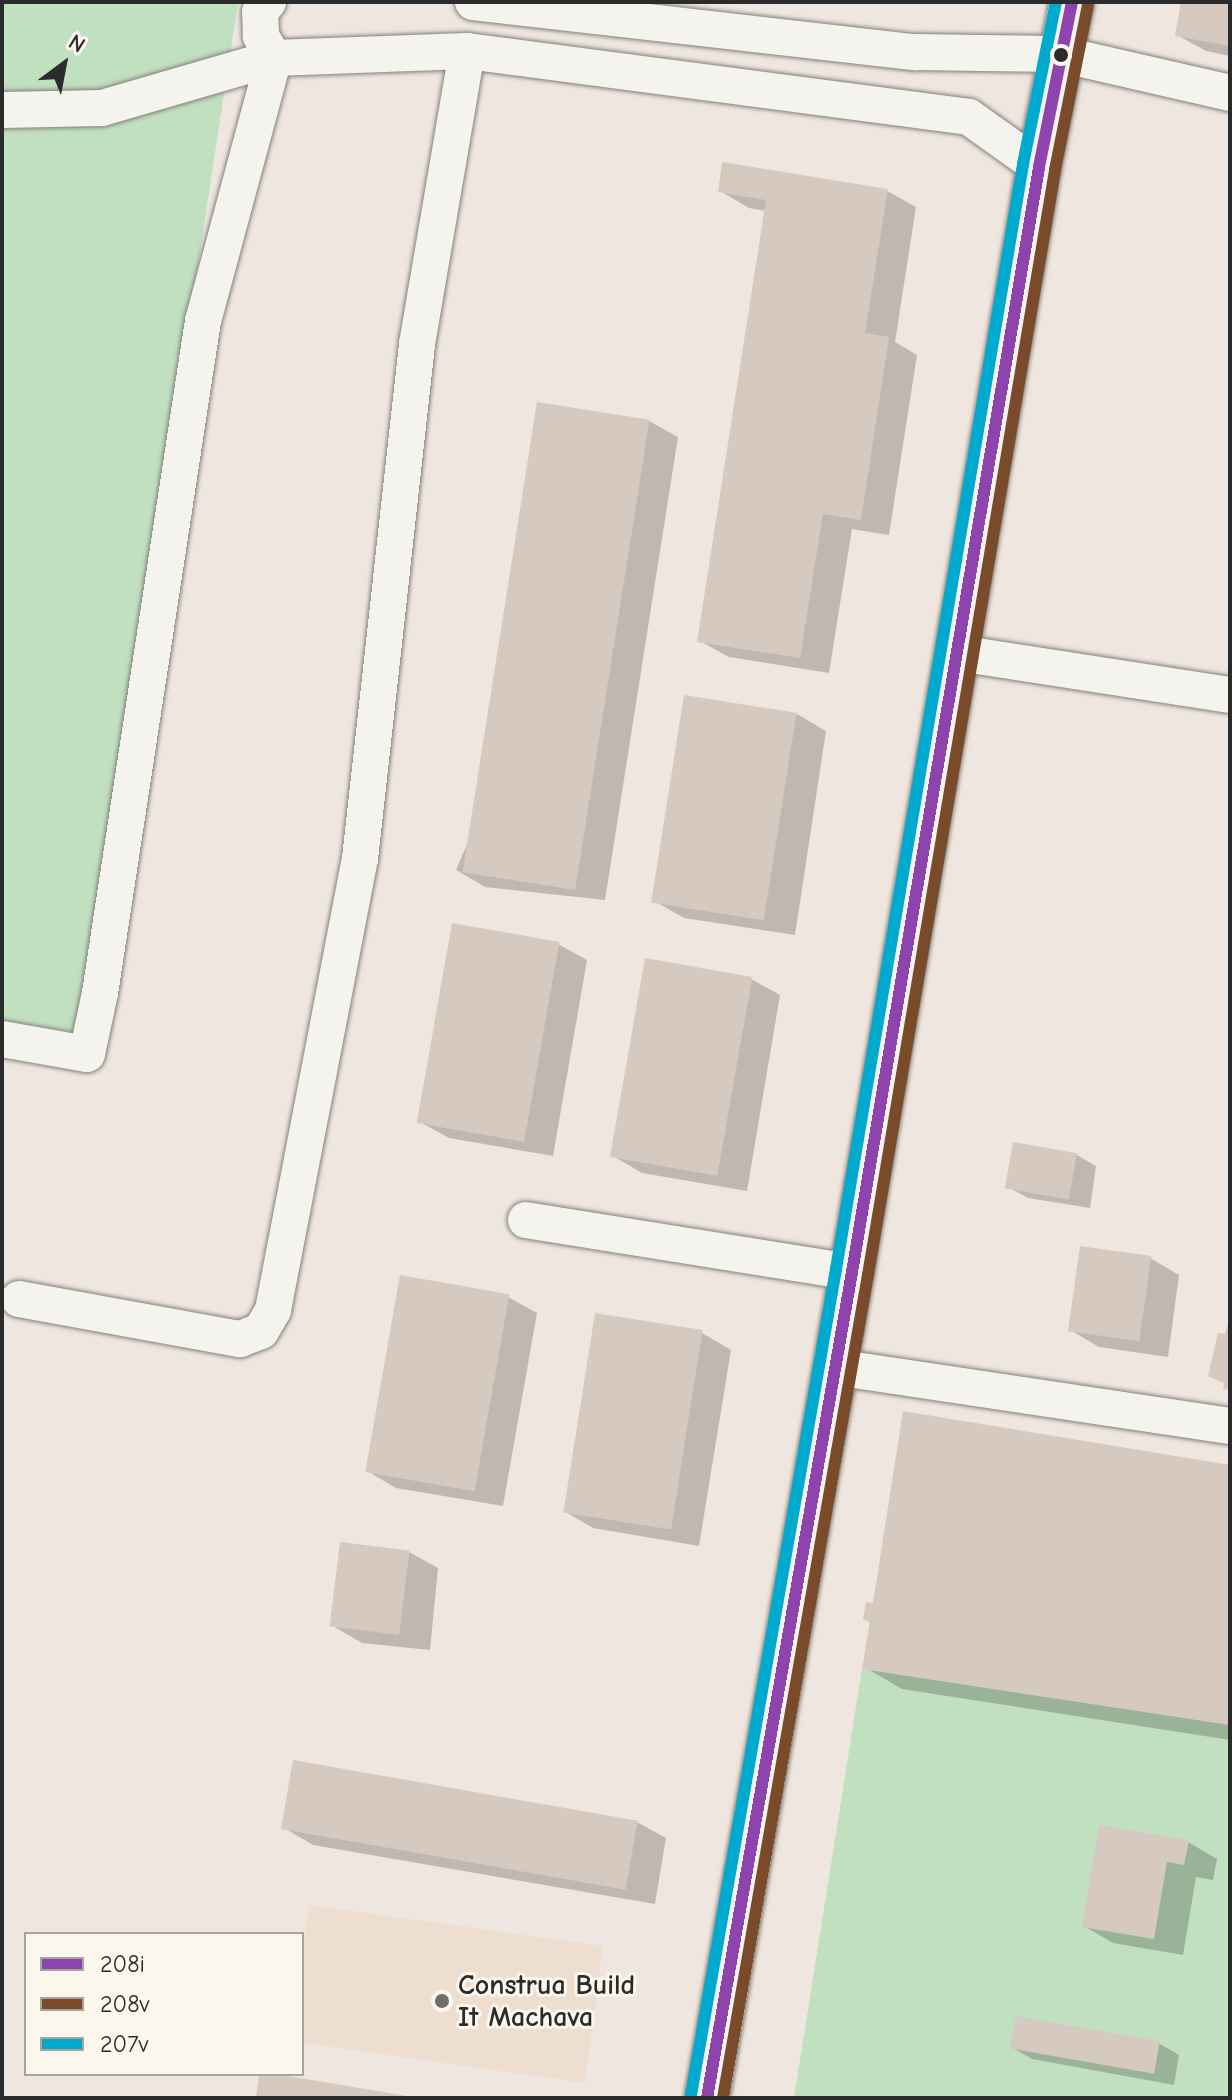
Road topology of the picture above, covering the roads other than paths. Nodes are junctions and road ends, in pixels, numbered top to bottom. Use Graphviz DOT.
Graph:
graph roads {
  1 [pos="268,2"];
  2 [pos="473,2"];
  3 [pos="1072,2"];
  4 [pos="467,51"];
  5 [pos="915,52"];
  6 [pos="1060,54"];
  7 [pos="274,58"];
  8 [pos="1230,93"];
  9 [pos="915,109"];
  10 [pos="2,110"];
  11 [pos="1039,167"];
  12 [pos="958,653"];
  13 [pos="1230,695"];
  14 [pos="2,1039"];
  15 [pos="526,1220"];
  16 [pos="852,1272"];
  17 [pos="19,1299"];
  18 [pos="835,1367"];
  19 [pos="1230,1426"];
  20 [pos="707,2098"];
  1 -- 7 [label="street"];
  2 -- 5 [label="street"];
  3 -- 6 [label="main road"];
  4 -- 7 [label="street"];
  4 -- 9 [label="street"];
  4 -- 17 [label="street"];
  5 -- 6 [label="street"];
  5 -- 9 [label="street"];
  6 -- 8 [label="street"];
  6 -- 11 [label="main road"];
  7 -- 10 [label="street"];
  7 -- 14 [label="street"];
  9 -- 11 [label="street"];
  11 -- 12 [label="main road"];
  12 -- 13 [label="street"];
  12 -- 16 [label="main road"];
  15 -- 16 [label="street"];
  16 -- 18 [label="main road"];
  18 -- 19 [label="street"];
  18 -- 20 [label="main road"];
}
